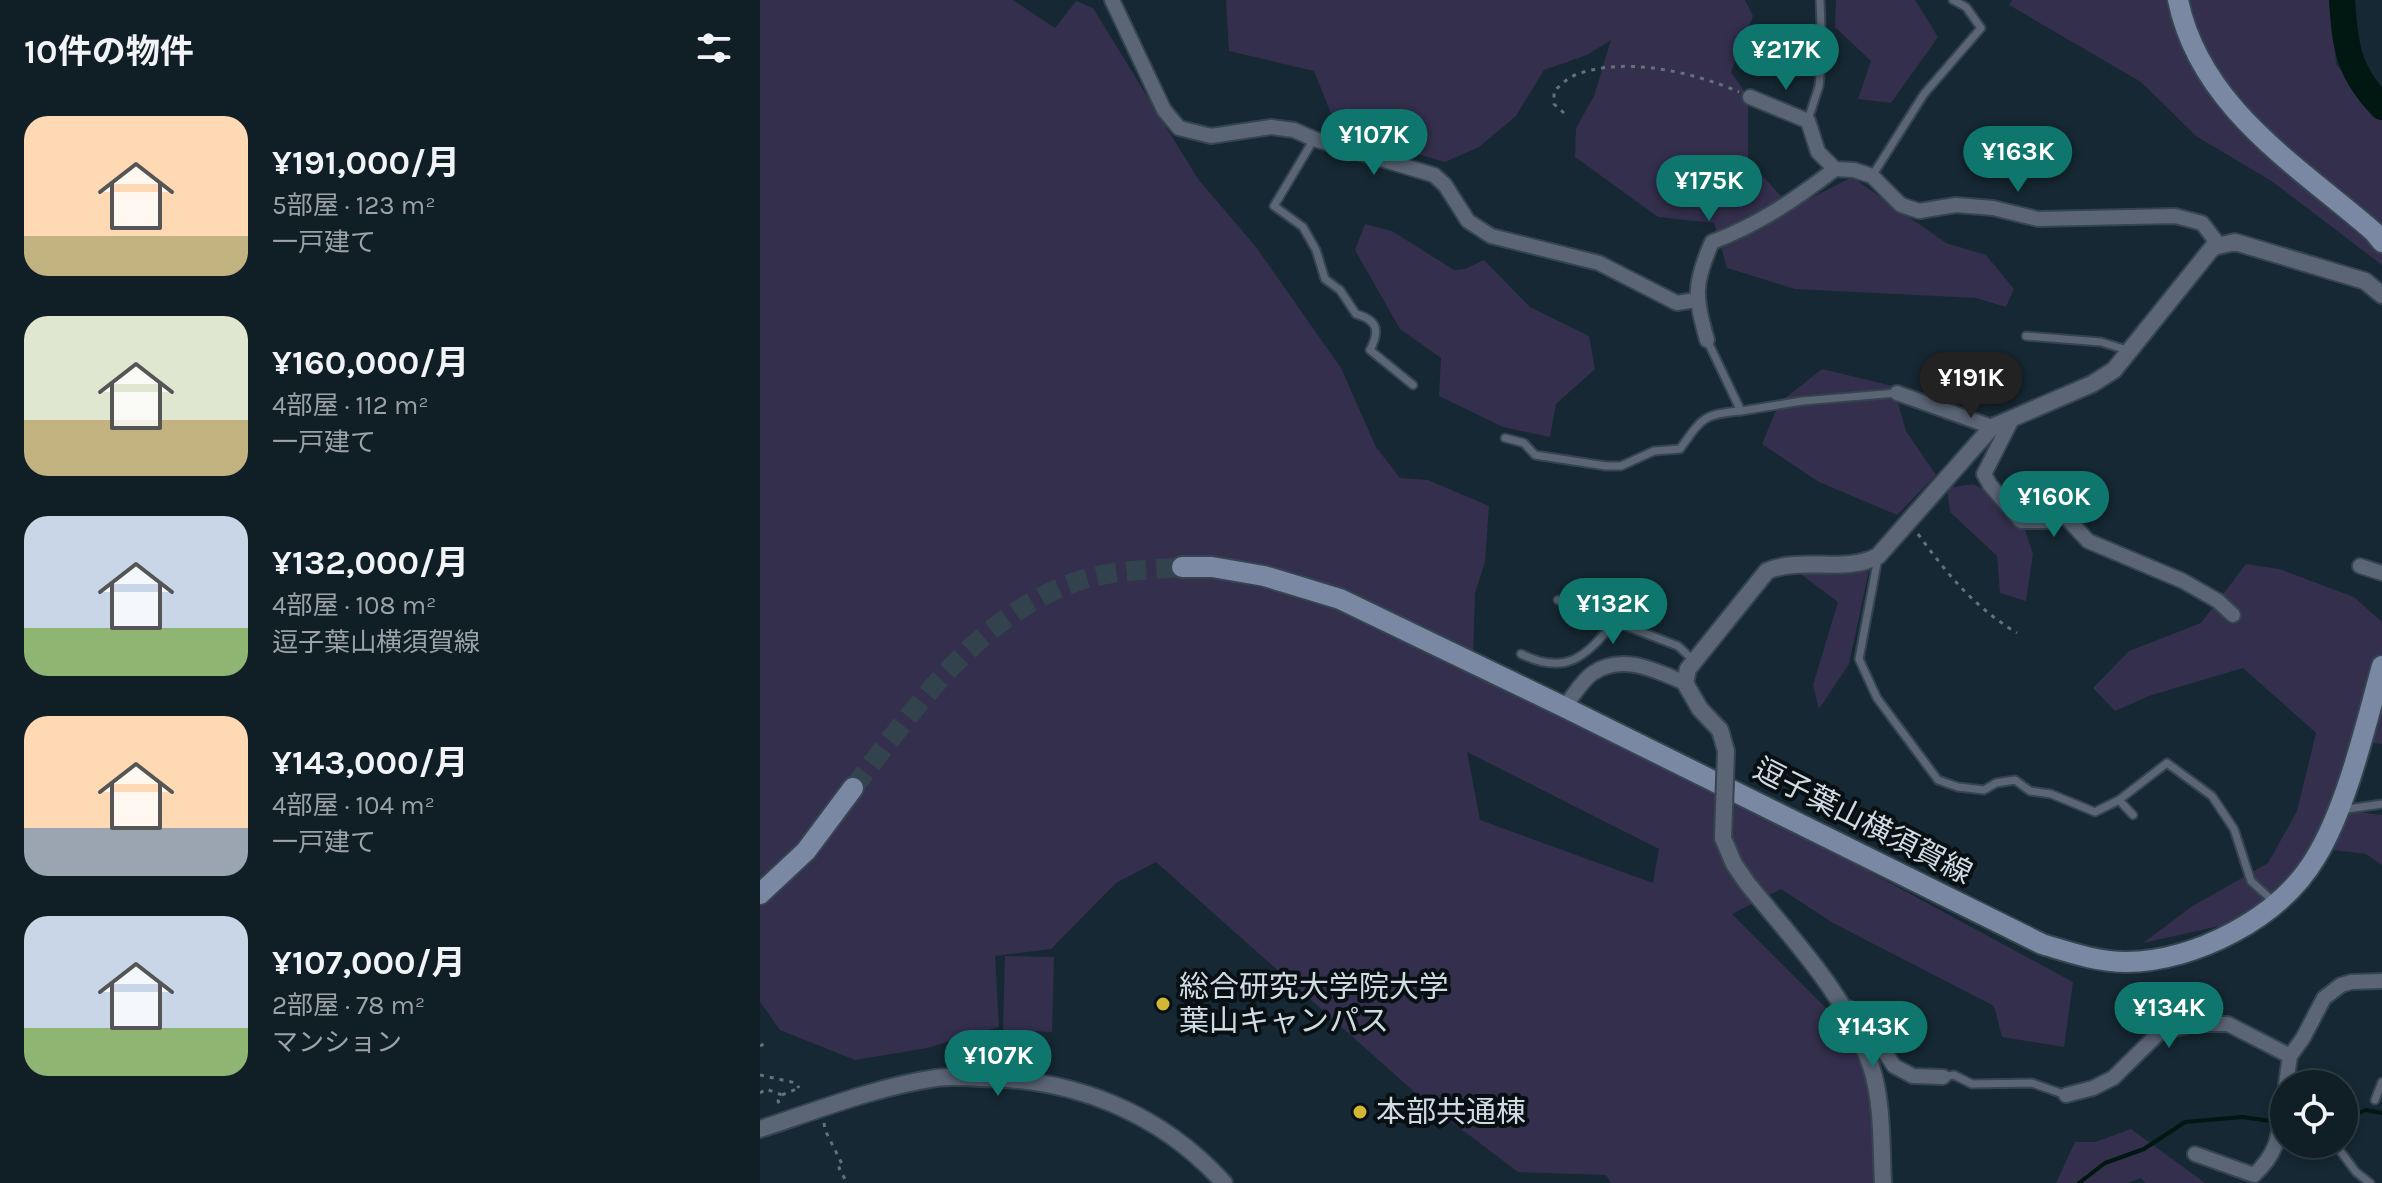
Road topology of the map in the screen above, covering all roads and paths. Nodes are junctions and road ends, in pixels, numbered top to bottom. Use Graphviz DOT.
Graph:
graph roads {
  1 [pos="1112,0"];
  2 [pos="1820,0"];
  3 [pos="1953,0"];
  4 [pos="2178,0"];
  5 [pos="1968,3"];
  6 [pos="1750,97"];
  7 [pos="1564,113"];
  8 [pos="1808,121"];
  9 [pos="1314,139"];
  10 [pos="1835,169"];
  11 [pos="1872,176"];
  12 [pos="2382,242"];
  13 [pos="2219,245"];
  14 [pos="2382,295"];
  15 [pos="1696,300"];
  16 [pos="2026,336"];
  17 [pos="1707,340"];
  18 [pos="2129,351"];
  19 [pos="1413,385"];
  20 [pos="1897,393"];
  21 [pos="1741,411"];
  22 [pos="2012,419"];
  23 [pos="1992,427"];
  24 [pos="1505,438"];
  25 [pos="1908,522"];
  26 [pos="1878,556"];
  27 [pos="2360,566"];
  28 [pos="1182,567"];
  29 [pos="2382,573"];
  30 [pos="1558,600"];
  31 [pos="2233,615"];
  32 [pos="1614,622"];
  33 [pos="2017,633"];
  34 [pos="1521,654"];
  35 [pos="1694,661"];
  36 [pos="2382,666"];
  37 [pos="1685,683"];
  38 [pos="2379,689"];
  39 [pos="1564,707"];
  40 [pos="853,788"];
  41 [pos="2119,800"];
  42 [pos="2382,804"];
  43 [pos="2338,810"];
  44 [pos="2133,815"];
  45 [pos="760,894"];
  46 [pos="2276,903"];
  47 [pos="2382,981"];
  48 [pos="1838,995"];
  49 [pos="2290,1056"];
  50 [pos="2288,1070"];
  51 [pos="760,1075"];
  52 [pos="1943,1077"];
  53 [pos="2382,1082"];
  54 [pos="760,1093"];
  55 [pos="782,1095"];
  56 [pos="2066,1095"];
  57 [pos="2375,1100"];
  58 [pos="781,1108"];
  59 [pos="823,1109"];
  60 [pos="760,1129"];
  61 [pos="2195,1154"];
  62 [pos="2271,1158"];
  63 [pos="2346,1158"];
  64 [pos="847,1183"];
  65 [pos="1224,1183"];
  66 [pos="1883,1183"];
  67 [pos="2370,1183"];
  1 -- 9 [label="street"];
  2 -- 8 [label="lane"];
  3 -- 5 [label="lane"];
  4 -- 12 [label="main road"];
  5 -- 11 [label="lane"];
  6 -- 7 [label="path"];
  6 -- 8 [label="street"];
  8 -- 10 [label="street"];
  9 -- 15 [label="street"];
  9 -- 19 [label="lane"];
  10 -- 11 [label="street"];
  10 -- 15 [label="street"];
  11 -- 13 [label="street"];
  13 -- 14 [label="street"];
  13 -- 18 [label="street"];
  15 -- 17 [label="street"];
  16 -- 18 [label="lane"];
  17 -- 21 [label="lane"];
  18 -- 22 [label="street"];
  20 -- 21 [label="lane"];
  20 -- 23 [label="street"];
  21 -- 24 [label="lane"];
  22 -- 23 [label="street"];
  22 -- 31 [label="street"];
  23 -- 25 [label="street"];
  25 -- 26 [label="street"];
  25 -- 33 [label="path"];
  26 -- 35 [label="street"];
  26 -- 41 [label="lane"];
  27 -- 29 [label="street"];
  28 -- 39 [label="main road, 逗子葉山横須賀線"];
  30 -- 32 [label="lane"];
  32 -- 34 [label="lane"];
  32 -- 35 [label="lane"];
  35 -- 37 [label="street"];
  36 -- 38 [label="main road, 逗子葉山横須賀線"];
  37 -- 39 [label="street"];
  37 -- 48 [label="street, bridge"];
  38 -- 43 [label="main road, 逗子葉山横須賀線"];
  39 -- 46 [label="main road, 逗子葉山横須賀線"];
  40 -- 45 [label="main road"];
  41 -- 44 [label="lane"];
  41 -- 46 [label="lane"];
  42 -- 43 [label="lane"];
  43 -- 46 [label="main road, 逗子葉山横須賀線"];
  47 -- 49 [label="street"];
  48 -- 52 [label="street"];
  48 -- 66 [label="street"];
  49 -- 50 [label="street"];
  49 -- 56 [label="street"];
  51 -- 55 [label="path"];
  52 -- 56 [label="lane"];
  53 -- 57 [label="lane"];
  54 -- 55 [label="path"];
  55 -- 58 [label="path"];
  59 -- 60 [label="street"];
  59 -- 64 [label="path"];
  59 -- 65 [label="street"];
  61 -- 62 [label="street"];
  63 -- 67 [label="lane"];
}
